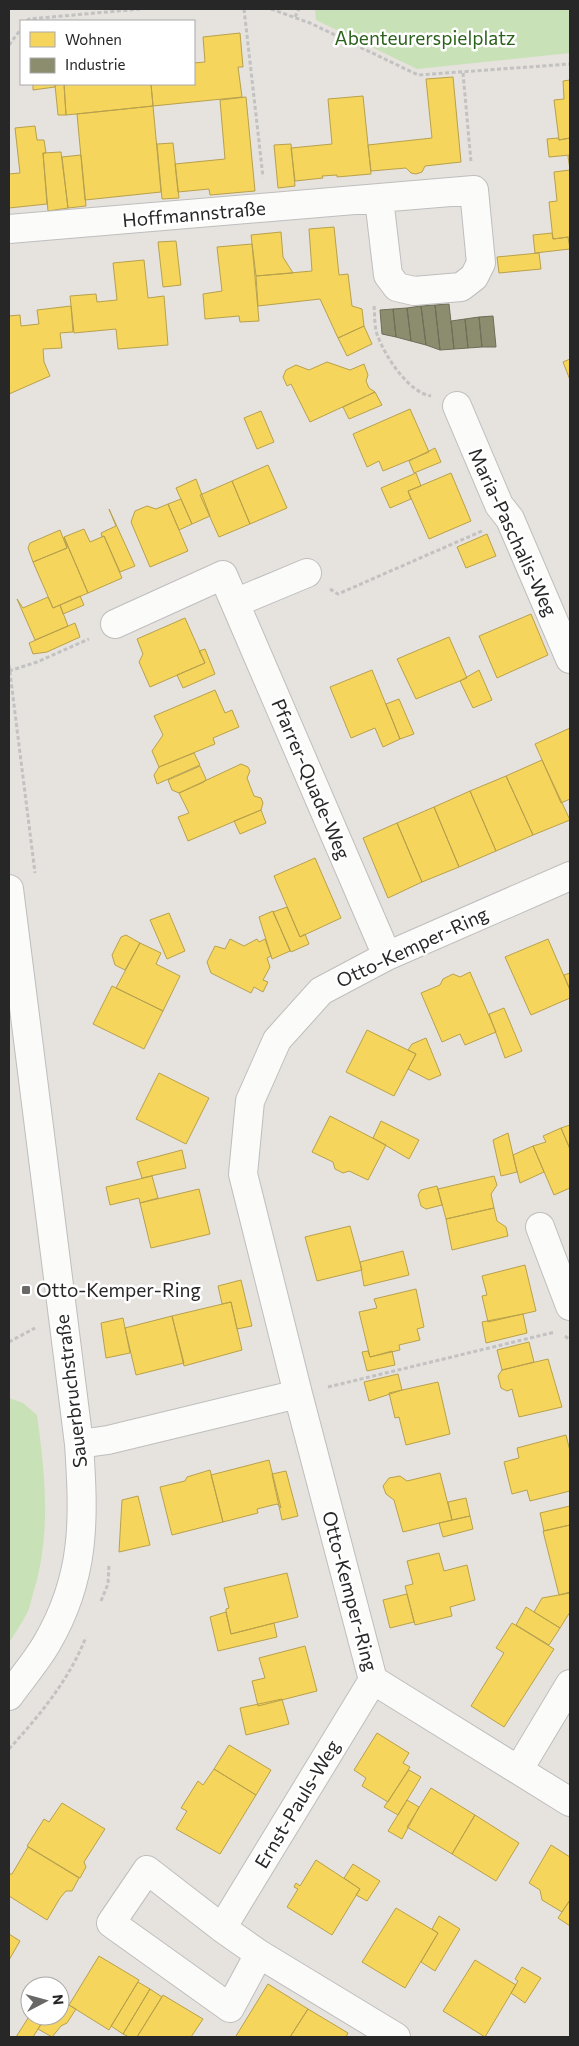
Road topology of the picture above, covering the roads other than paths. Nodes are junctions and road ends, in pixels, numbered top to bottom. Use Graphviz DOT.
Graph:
graph roads {
  1 [pos="379,199"];
  2 [pos="9,230"];
  3 [pos="456,406"];
  4 [pos="307,573"];
  5 [pos="234,603"];
  6 [pos="115,624"];
  7 [pos="570,658"];
  8 [pos="570,876"];
  9 [pos="9,890"];
  10 [pos="387,956"];
  11 [pos="540,1227"];
  12 [pos="570,1306"];
  13 [pos="298,1394"];
  14 [pos="79,1444"];
  15 [pos="373,1680"];
  16 [pos="570,1684"];
  17 [pos="9,1696"];
  18 [pos="518,1769"];
  19 [pos="570,1802"];
  20 [pos="222,1928"];
  21 [pos="259,1954"];
  22 [pos="396,2037"];
  1 -- 1 [label="street, Hoffmannstraße"];
  1 -- 2 [label="street, Hoffmannstraße"];
  3 -- 7 [label="street, Maria-Paschalis-Weg"];
  4 -- 5 [label="street"];
  5 -- 6 [label="street, Pfarrer-Quade-Weg"];
  5 -- 10 [label="street, Pfarrer-Quade-Weg"];
  8 -- 10 [label="street, Otto-Kemper-Ring"];
  9 -- 14 [label="street, Sauerbruchstraße"];
  10 -- 13 [label="street, Otto-Kemper-Ring"];
  11 -- 12 [label="street"];
  13 -- 14 [label="street"];
  13 -- 15 [label="street, Otto-Kemper-Ring"];
  14 -- 17 [label="street, Sauerbruchstraße"];
  15 -- 18 [label="street, Otto-Kemper-Ring"];
  15 -- 20 [label="street, Ernst-Pauls-Weg"];
  16 -- 18 [label="street"];
  18 -- 19 [label="street, Otto-Kemper-Ring"];
  20 -- 21 [label="street"];
  20 -- 21 [label="street"];
  21 -- 22 [label="street"];
}
